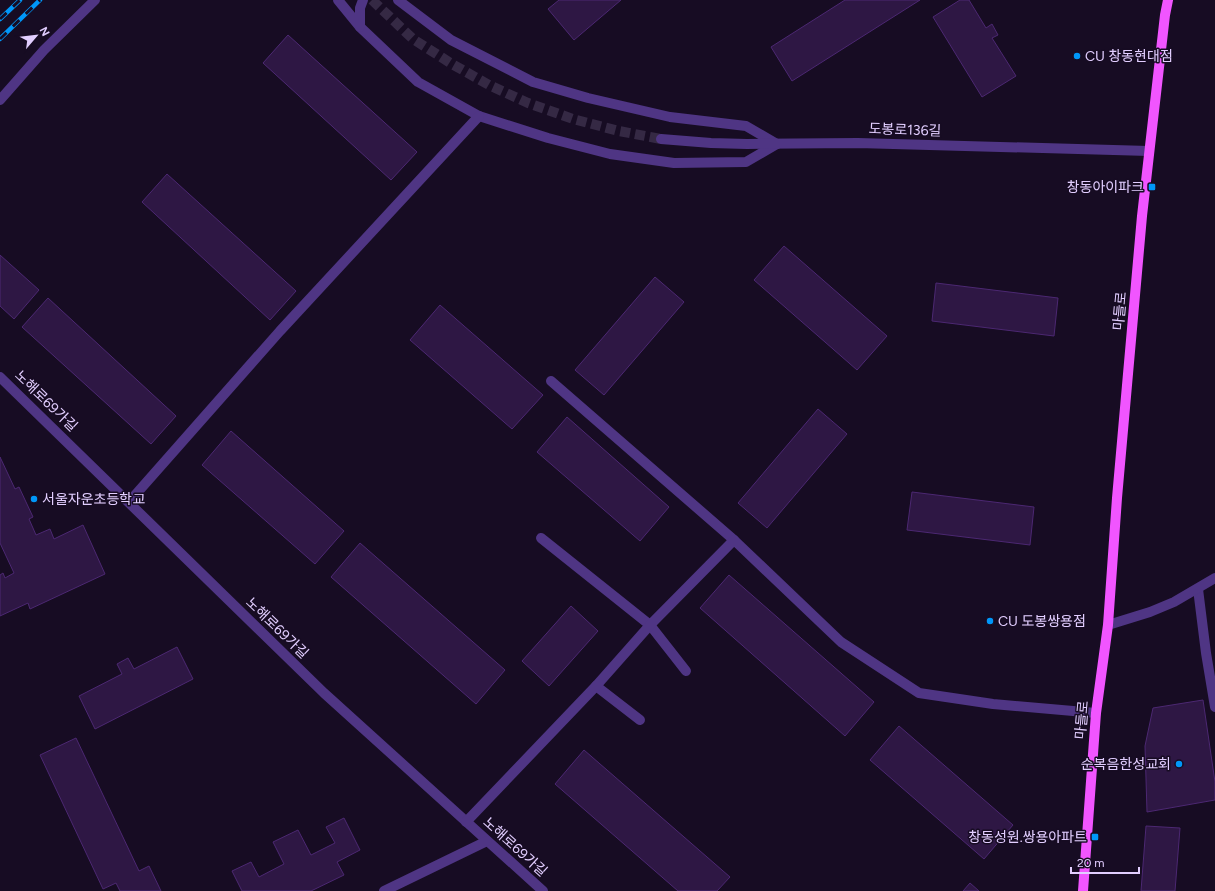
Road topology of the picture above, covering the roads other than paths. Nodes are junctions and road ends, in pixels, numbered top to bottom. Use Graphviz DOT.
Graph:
graph roads {
  1 [pos="95,0"];
  2 [pos="338,0"];
  3 [pos="363,0"];
  4 [pos="398,0"];
  5 [pos="1168,0"];
  6 [pos="360,27"];
  7 [pos="0,100"];
  8 [pos="479,116"];
  9 [pos="661,139"];
  10 [pos="777,144"];
  11 [pos="1149,151"];
  12 [pos="0,376"];
  13 [pos="551,381"];
  14 [pos="129,502"];
  15 [pos="541,538"];
  16 [pos="734,540"];
  17 [pos="1215,578"];
  18 [pos="1198,589"];
  19 [pos="650,625"];
  20 [pos="1108,625"];
  21 [pos="686,671"];
  22 [pos="596,686"];
  23 [pos="1215,707"];
  24 [pos="1096,712"];
  25 [pos="640,720"];
  26 [pos="466,822"];
  27 [pos="487,841"];
  28 [pos="384,891"];
  29 [pos="543,891"];
  30 [pos="1083,891"];
  1 -- 7 [label="street"];
  2 -- 6 [label="street"];
  3 -- 6 [label="street"];
  4 -- 10 [label="street"];
  5 -- 11 [label="main road, 마들로"];
  6 -- 8 [label="street"];
  8 -- 10 [label="street"];
  8 -- 14 [label="street"];
  9 -- 10 [label="street, 도봉로136길"];
  10 -- 11 [label="street, 도봉로136길"];
  11 -- 20 [label="main road, 마들로"];
  12 -- 14 [label="street, 노해로69가길"];
  13 -- 16 [label="street"];
  14 -- 26 [label="street, 노해로69가길"];
  15 -- 19 [label="street"];
  16 -- 19 [label="street"];
  16 -- 24 [label="street"];
  17 -- 18 [label="street"];
  18 -- 20 [label="street"];
  18 -- 23 [label="street"];
  19 -- 21 [label="street"];
  19 -- 22 [label="street"];
  20 -- 24 [label="main road, 마들로"];
  22 -- 25 [label="street"];
  22 -- 26 [label="street"];
  24 -- 30 [label="main road, 마들로"];
  26 -- 27 [label="street, 노해로69가길"];
  27 -- 28 [label="street"];
  27 -- 29 [label="street, 노해로69가길"];
}
